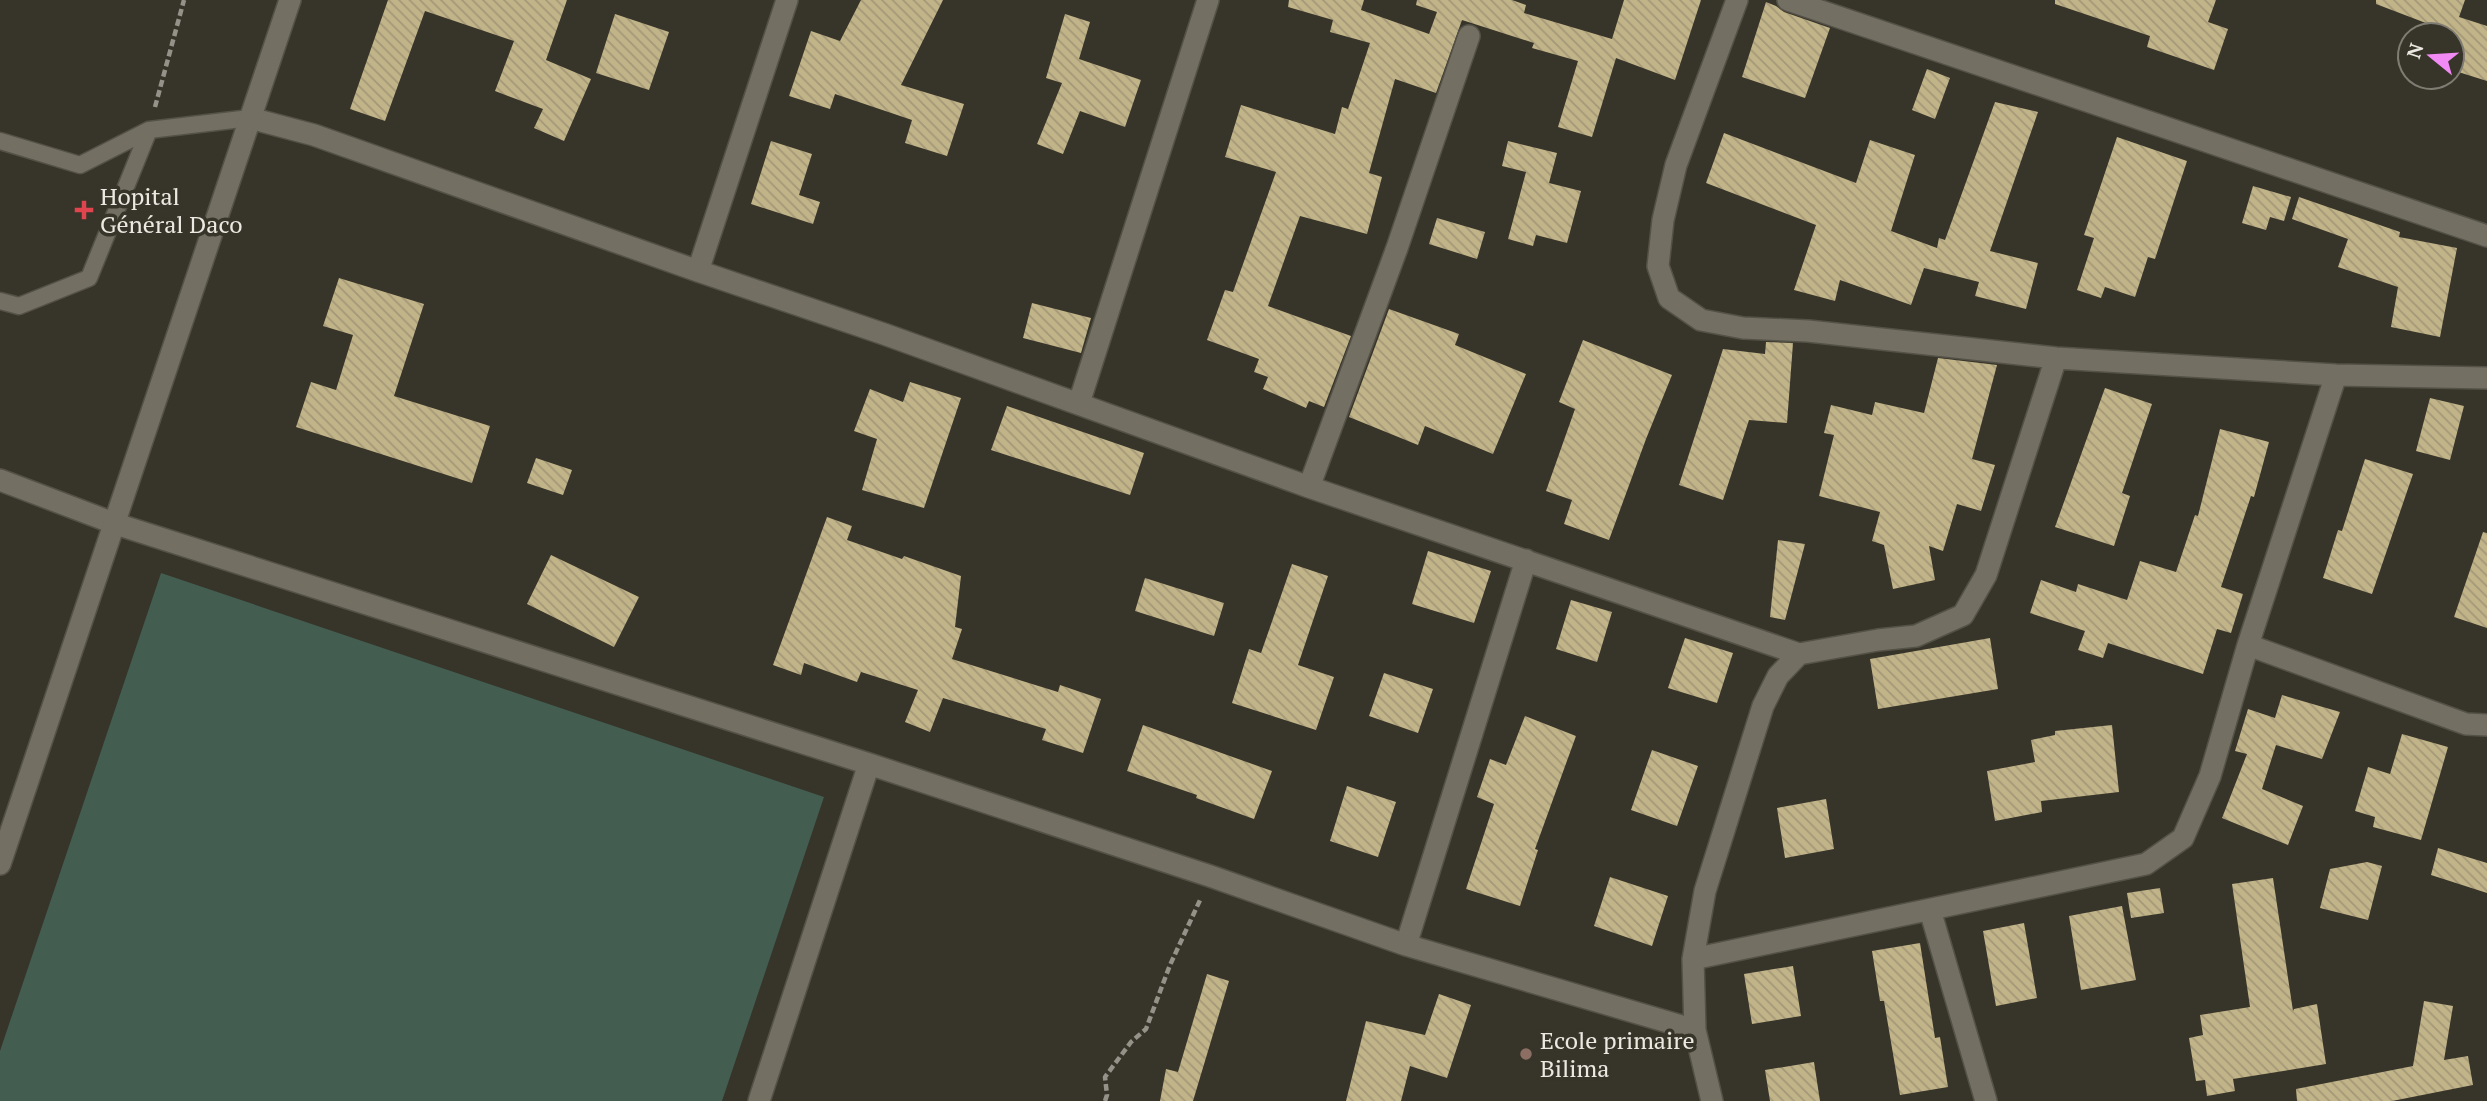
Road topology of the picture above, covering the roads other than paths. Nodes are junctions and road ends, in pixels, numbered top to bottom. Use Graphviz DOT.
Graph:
graph roads {
  1 [pos="290,0"];
  2 [pos="787,0"];
  3 [pos="1208,0"];
  4 [pos="1737,0"];
  5 [pos="1788,0"];
  6 [pos="1469,36"];
  7 [pos="250,118"];
  8 [pos="149,130"];
  9 [pos="0,141"];
  10 [pos="2487,236"];
  11 [pos="698,271"];
  12 [pos="0,301"];
  13 [pos="2056,358"];
  14 [pos="2336,374"];
  15 [pos="2487,378"];
  16 [pos="1079,404"];
  17 [pos="0,480"];
  18 [pos="1309,487"];
  19 [pos="116,524"];
  20 [pos="1526,560"];
  21 [pos="2248,645"];
  22 [pos="1799,654"];
  23 [pos="2487,725"];
  24 [pos="869,764"];
  25 [pos="0,864"];
  26 [pos="1930,910"];
  27 [pos="1406,945"];
  28 [pos="1693,959"];
  29 [pos="1695,1030"];
  30 [pos="759,1101"];
  31 [pos="1712,1101"];
  32 [pos="1986,1101"];
  1 -- 7 [label="street"];
  2 -- 11 [label="street"];
  3 -- 16 [label="street"];
  4 -- 13 [label="street"];
  5 -- 10 [label="street"];
  6 -- 18 [label="street"];
  7 -- 8 [label="lane"];
  7 -- 11 [label="street"];
  7 -- 19 [label="street"];
  8 -- 9 [label="lane"];
  8 -- 12 [label="lane"];
  11 -- 16 [label="street"];
  13 -- 14 [label="street"];
  13 -- 22 [label="street"];
  14 -- 15 [label="street"];
  14 -- 21 [label="street"];
  16 -- 18 [label="street"];
  17 -- 19 [label="street"];
  18 -- 20 [label="street"];
  19 -- 24 [label="street"];
  19 -- 25 [label="street"];
  20 -- 22 [label="street"];
  20 -- 27 [label="street"];
  21 -- 23 [label="street"];
  21 -- 26 [label="street"];
  22 -- 28 [label="street"];
  24 -- 27 [label="street"];
  24 -- 30 [label="street"];
  26 -- 28 [label="street"];
  26 -- 32 [label="street"];
  27 -- 29 [label="street"];
  28 -- 29 [label="street"];
  29 -- 31 [label="street"];
}
